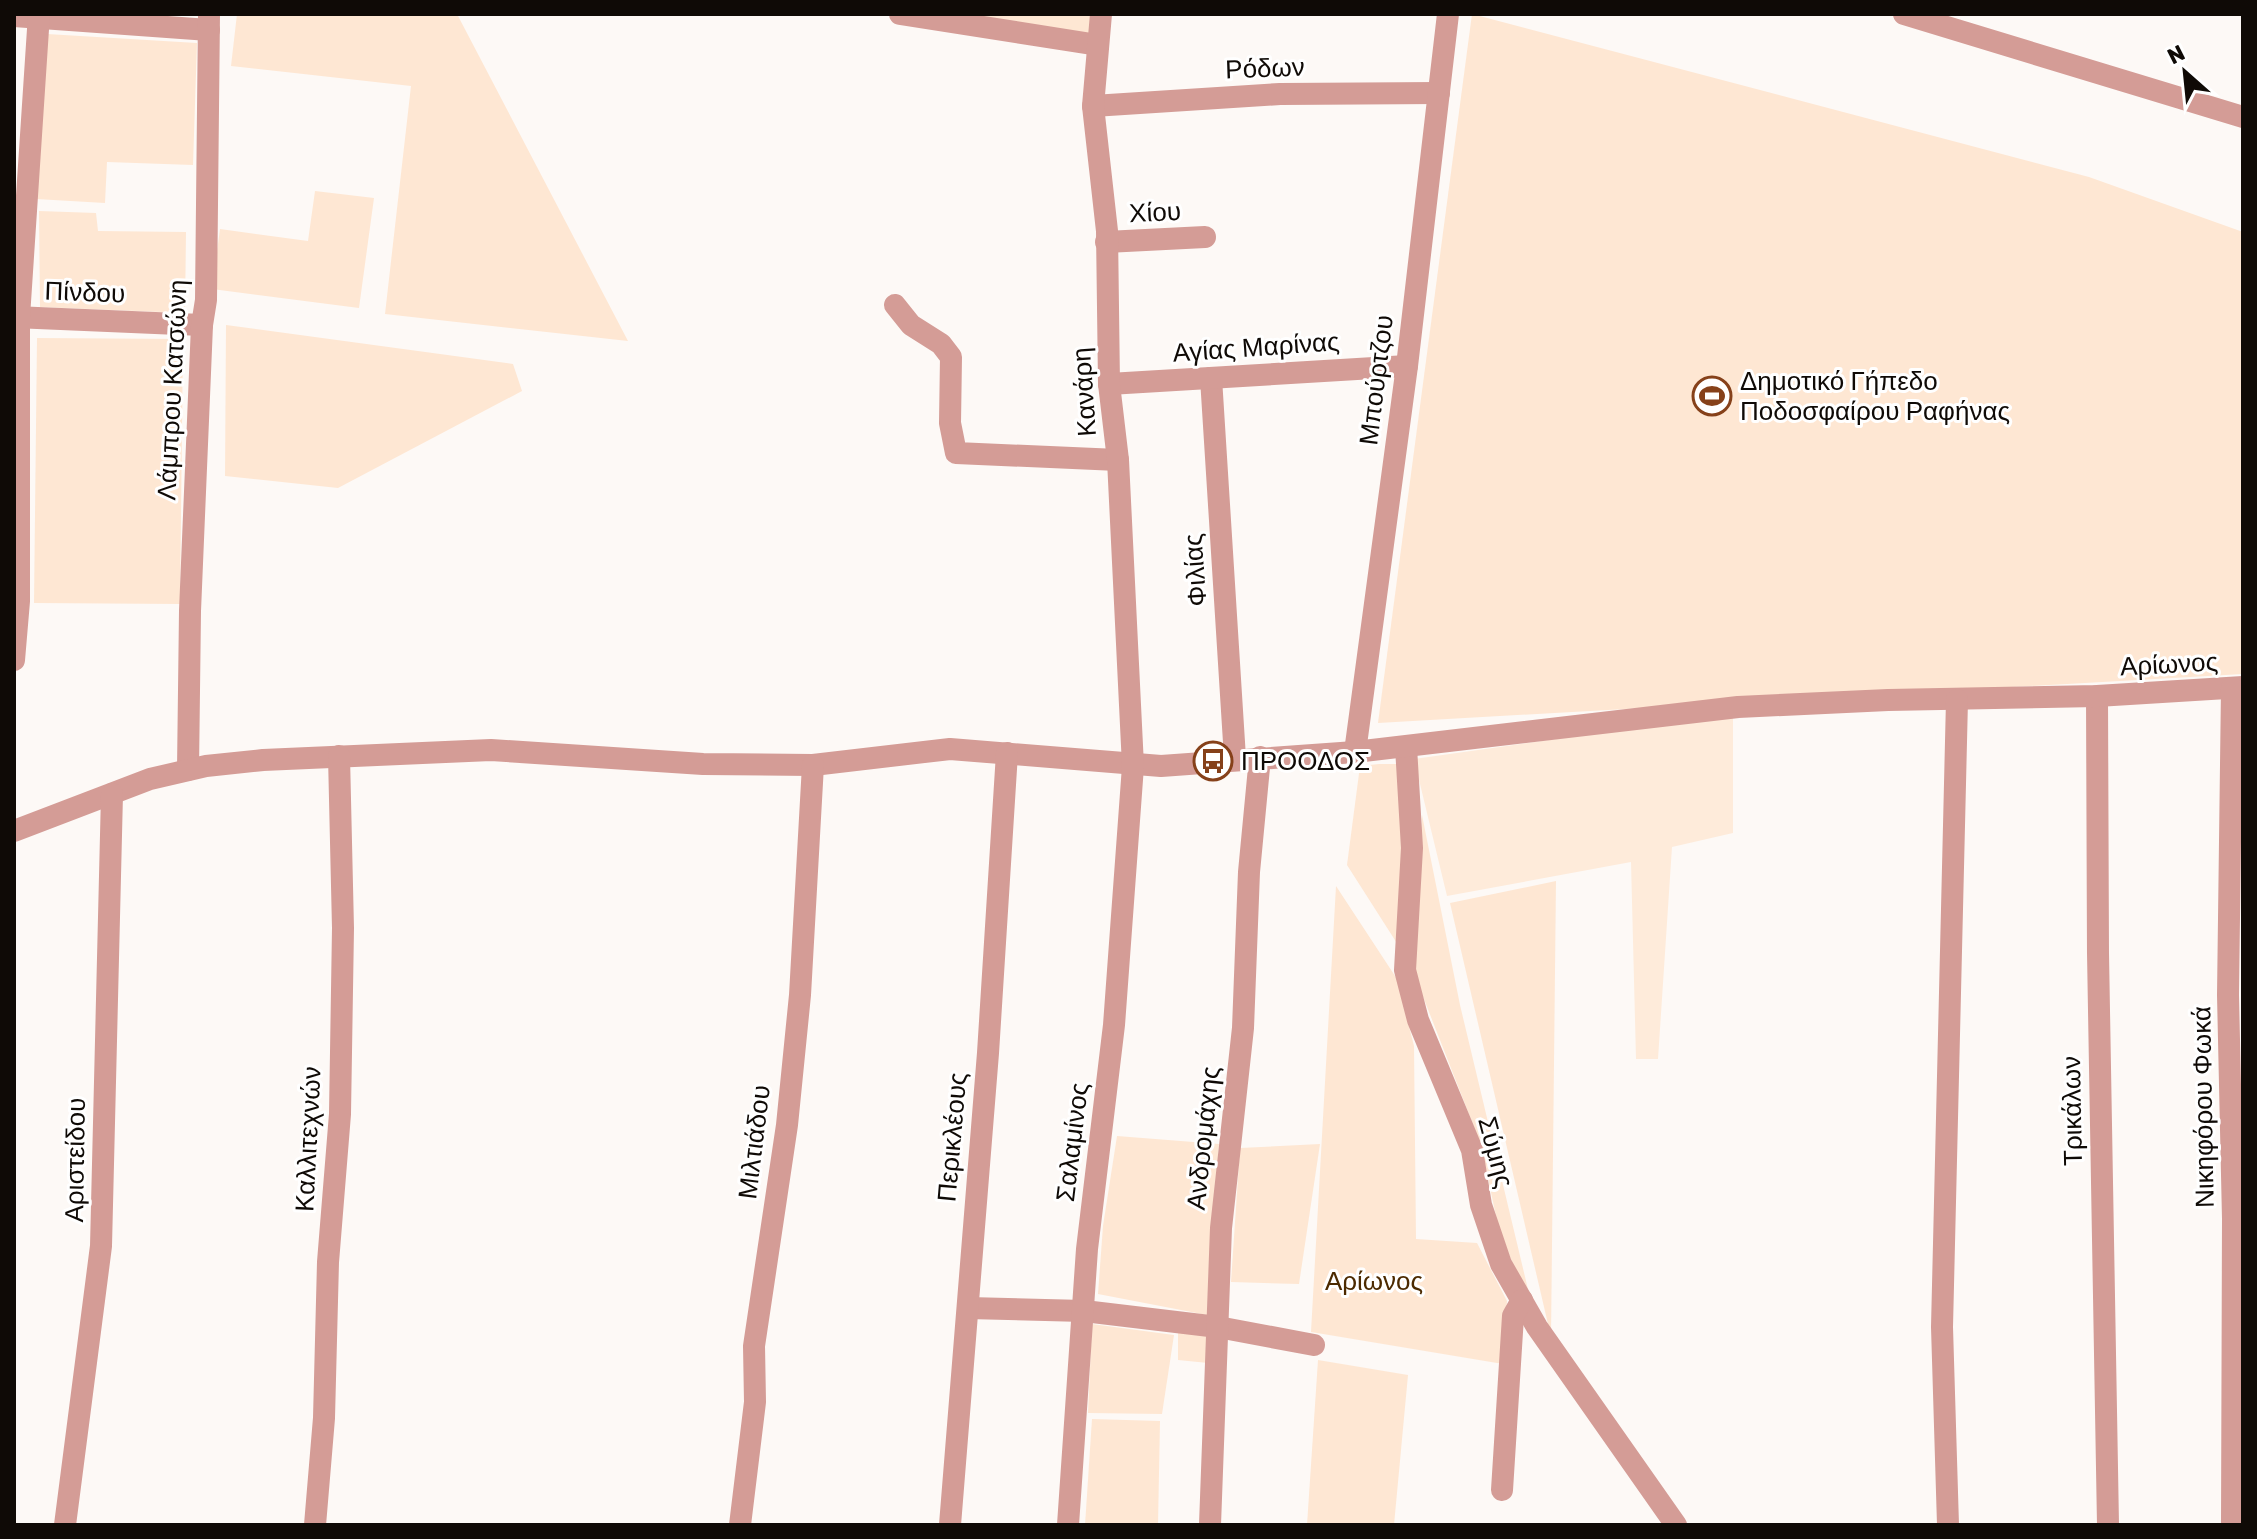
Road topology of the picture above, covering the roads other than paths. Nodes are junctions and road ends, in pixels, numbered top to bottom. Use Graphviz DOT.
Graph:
graph roads {
  1 [pos="900,14"];
  2 [pos="1101,14"];
  3 [pos="1448,14"];
  4 [pos="1904,14"];
  5 [pos="39,15"];
  6 [pos="14,16"];
  7 [pos="209,22"];
  8 [pos="1098,45"];
  9 [pos="1439,93"];
  10 [pos="1093,106"];
  11 [pos="2243,117"];
  12 [pos="1205,237"];
  13 [pos="1106,242"];
  14 [pos="895,305"];
  15 [pos="16,317"];
  16 [pos="202,325"];
  17 [pos="1407,366"];
  18 [pos="1211,378"];
  19 [pos="1109,384"];
  20 [pos="1118,460"];
  21 [pos="16,601"];
  22 [pos="14,660"];
  23 [pos="2237,688"];
  24 [pos="2097,696"];
  25 [pos="1957,700"];
  26 [pos="1406,747"];
  27 [pos="1355,752"];
  28 [pos="1007,753"];
  29 [pos="339,756"];
  30 [pos="1260,757"];
  31 [pos="1235,758"];
  32 [pos="813,765"];
  33 [pos="1133,766"];
  34 [pos="188,770"];
  35 [pos="112,794"];
  36 [pos="14,831"];
  37 [pos="1522,1300"];
  38 [pos="968,1308"];
  39 [pos="1084,1311"];
  40 [pos="1218,1327"];
  41 [pos="1314,1345"];
  42 [pos="1502,1490"];
  43 [pos="65,1525"];
  44 [pos="315,1525"];
  45 [pos="740,1525"];
  46 [pos="950,1525"];
  47 [pos="1068,1525"];
  48 [pos="1210,1525"];
  49 [pos="1676,1525"];
  50 [pos="1948,1525"];
  51 [pos="2108,1525"];
  52 [pos="2232,1525"];
  1 -- 8 [label="street"];
  2 -- 8 [label="street, Κανάρη"];
  3 -- 9 [label="street, Μπούρτζου"];
  4 -- 11 [label="street"];
  5 -- 6 [label="street"];
  5 -- 7 [label="street"];
  5 -- 15 [label="street"];
  7 -- 16 [label="street, Λάμπρου Κατσώνη"];
  8 -- 10 [label="street, Κανάρη"];
  9 -- 10 [label="street, Ρόδων"];
  9 -- 17 [label="street, Μπούρτζου"];
  10 -- 13 [label="street, Κανάρη"];
  12 -- 13 [label="street, Χίου"];
  13 -- 19 [label="street, Κανάρη"];
  14 -- 20 [label="street"];
  15 -- 16 [label="street, Πίνδου"];
  15 -- 21 [label="street"];
  16 -- 34 [label="street, Λάμπρου Κατσώνη"];
  17 -- 18 [label="street, Αγίας Μαρίνας"];
  17 -- 27 [label="street, Μπούρτζου"];
  18 -- 19 [label="street, Αγίας Μαρίνας"];
  18 -- 31 [label="street, Φιλίας"];
  19 -- 20 [label="street, Κανάρη"];
  20 -- 33 [label="street, Κανάρη"];
  21 -- 22 [label="street"];
  23 -- 24 [label="street, Αρίωνος"];
  23 -- 52 [label="street, Νικηφόρου Φωκά"];
  24 -- 25 [label="street, Αρίωνος"];
  24 -- 51 [label="street, Τρικάλων"];
  25 -- 26 [label="street, Αρίωνος"];
  25 -- 50 [label="street"];
  26 -- 27 [label="street, Αρίωνος"];
  26 -- 37 [label="street, Σύμης"];
  27 -- 30 [label="street, Αρίωνος"];
  28 -- 32 [label="street, Αρίωνος"];
  28 -- 33 [label="street, Αρίωνος"];
  28 -- 38 [label="street, Περικλέους"];
  29 -- 32 [label="street, Αρίωνος"];
  29 -- 34 [label="street, Αρίωνος"];
  29 -- 44 [label="street, Καλλιτεχνών"];
  30 -- 31 [label="street, Αρίωνος"];
  30 -- 40 [label="street, Ανδρομάχης"];
  31 -- 33 [label="street, Αρίωνος"];
  32 -- 45 [label="street, Μιλτιάδου"];
  33 -- 39 [label="street, Σαλαμίνος"];
  34 -- 35 [label="street, Αρίωνος"];
  35 -- 36 [label="street, Αρίωνος"];
  35 -- 43 [label="street, Αριστείδου"];
  37 -- 42 [label="street"];
  37 -- 49 [label="street, Σύμης"];
  38 -- 39 [label="street"];
  38 -- 46 [label="street, Περικλέους"];
  39 -- 40 [label="street"];
  39 -- 47 [label="street, Σαλαμίνος"];
  40 -- 41 [label="street"];
  40 -- 48 [label="street, Ανδρομάχης"];
}
